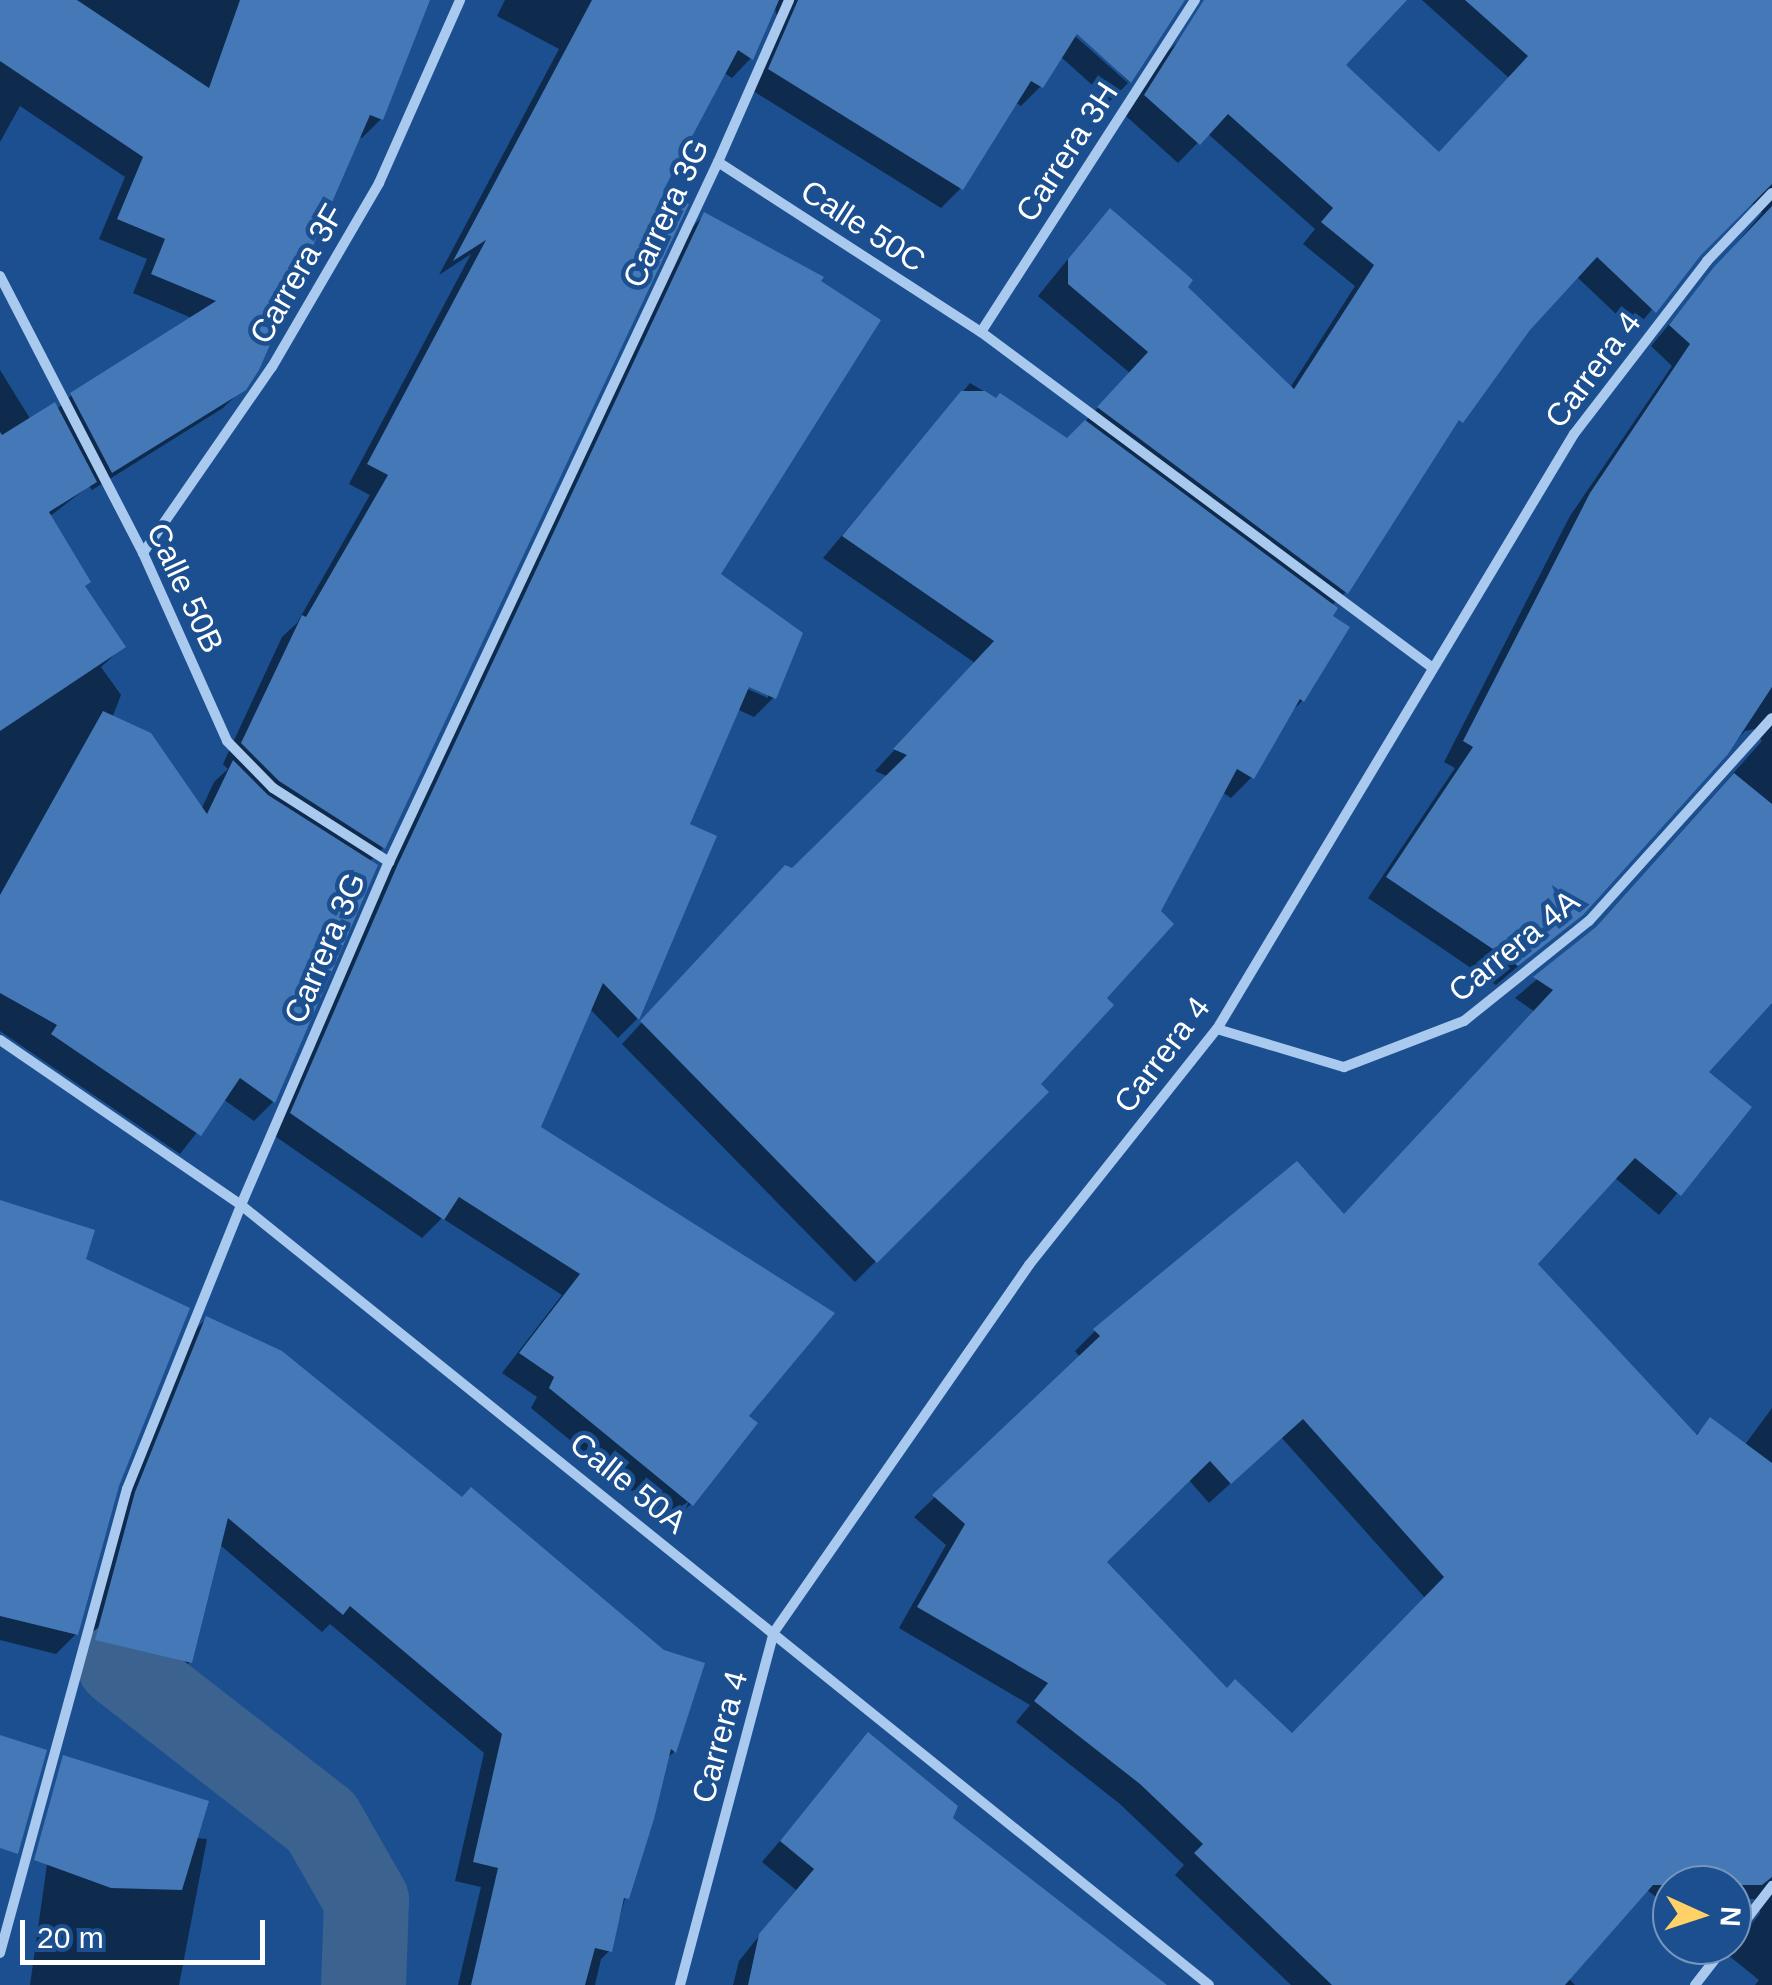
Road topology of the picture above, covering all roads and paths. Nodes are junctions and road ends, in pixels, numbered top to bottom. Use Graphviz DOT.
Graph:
graph roads {
  1 [pos="460,0"];
  2 [pos="790,0"];
  3 [pos="1195,0"];
  4 [pos="718,162"];
  5 [pos="1772,193"];
  6 [pos="0,276"];
  7 [pos="981,332"];
  8 [pos="143,552"];
  9 [pos="1432,668"];
  10 [pos="1772,718"];
  11 [pos="389,862"];
  12 [pos="1216,1029"];
  13 [pos="0,1040"];
  14 [pos="241,1205"];
  15 [pos="774,1632"];
  16 [pos="1772,1886"];
  17 [pos="1752,1912"];
  18 [pos="0,1953"];
  19 [pos="1710,1965"];
  20 [pos="680,1985"];
  21 [pos="1209,1985"];
  22 [pos="1695,1985"];
  1 -- 8 [label="street, Carrera 3F"];
  2 -- 4 [label="street, Carrera 3G"];
  3 -- 7 [label="street, Carrera 3H"];
  4 -- 7 [label="street, Calle 50C"];
  4 -- 11 [label="street, Carrera 3G"];
  5 -- 9 [label="street, Carrera 4"];
  6 -- 8 [label="street, Calle 50B"];
  7 -- 9 [label="street, Calle 50C"];
  8 -- 11 [label="street, Calle 50B"];
  9 -- 12 [label="street, Carrera 4"];
  10 -- 12 [label="street, Carrera 4A"];
  11 -- 14 [label="street, Carrera 3G"];
  12 -- 15 [label="street, Carrera 4"];
  13 -- 14 [label="street, Calle 50A"];
  14 -- 15 [label="street, Calle 50A"];
  14 -- 18 [label="street, Carrera 3G"];
  15 -- 20 [label="street, Carrera 4"];
  15 -- 21 [label="street, Calle 50A"];
  16 -- 17 [label="street"];
  19 -- 22 [label="street"];
}
